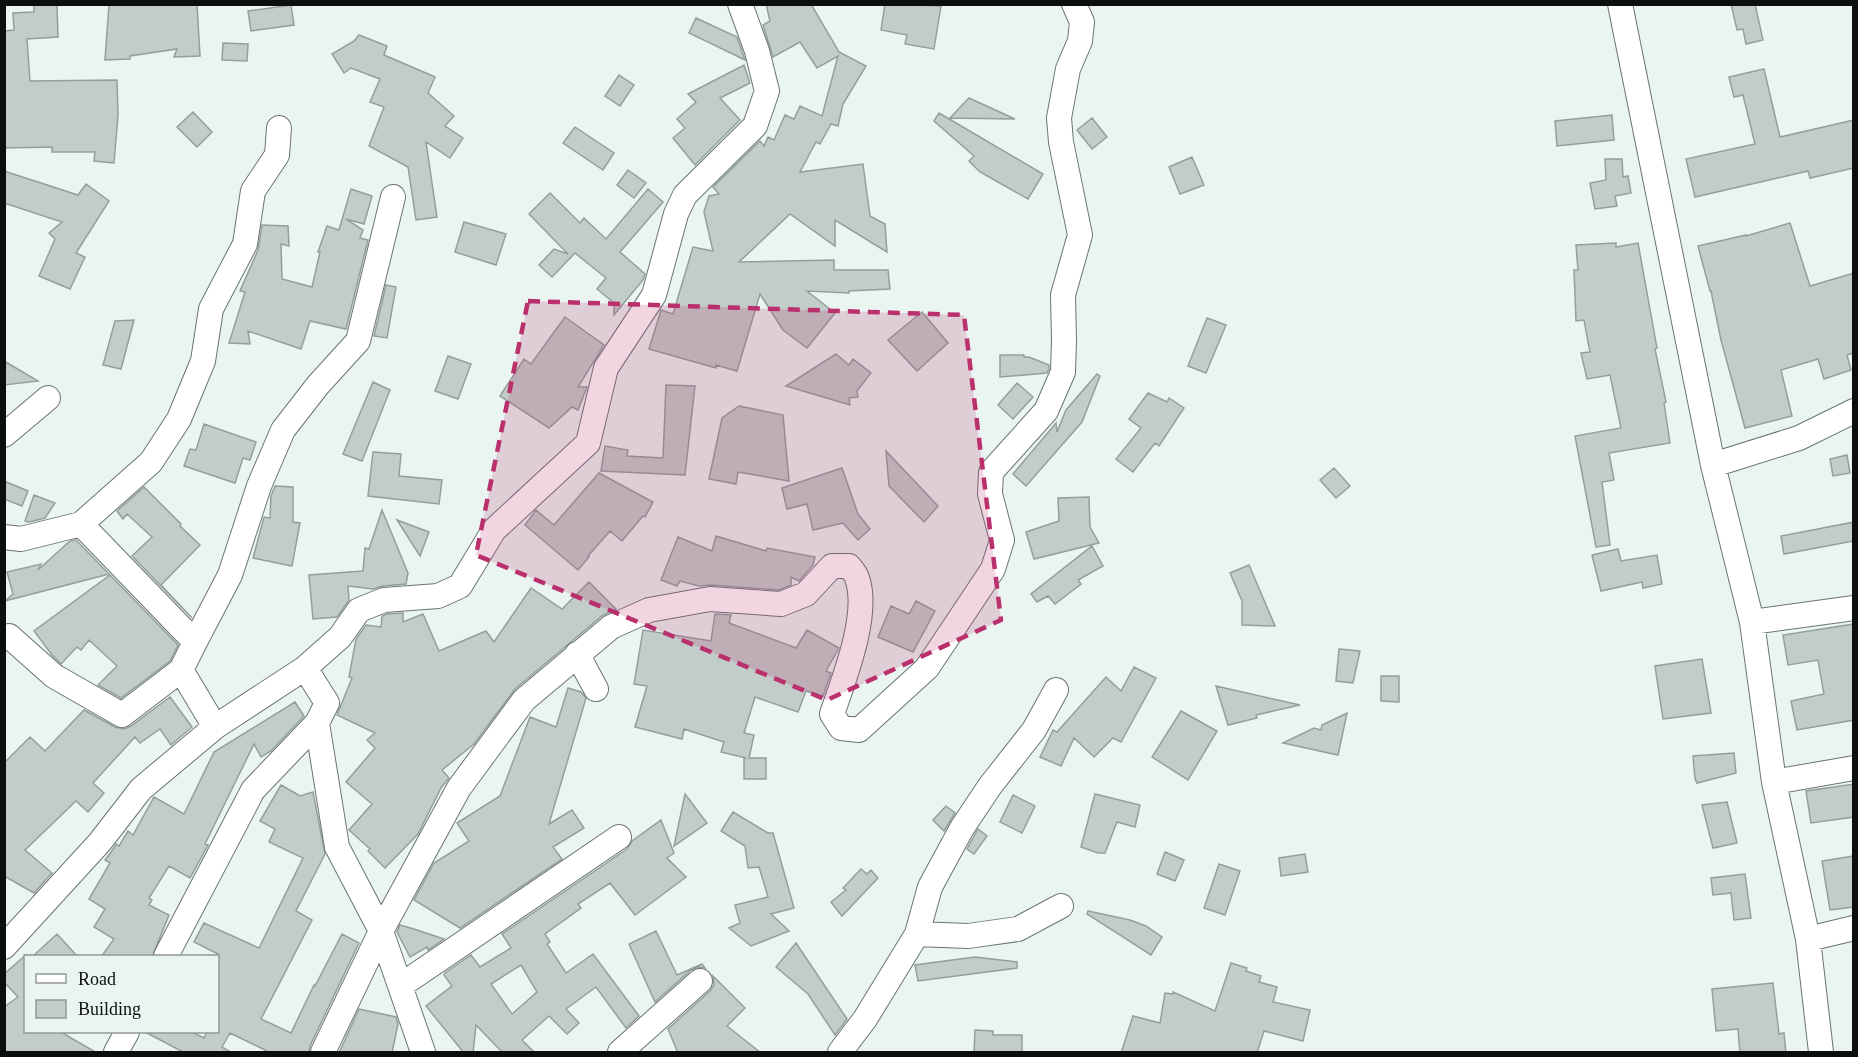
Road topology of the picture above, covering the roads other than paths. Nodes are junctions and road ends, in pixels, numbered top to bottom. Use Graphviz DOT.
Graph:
graph roads {
  1 [pos="740,4"];
  2 [pos="1074,4"];
  3 [pos="1620,4"];
  4 [pos="279,128"];
  5 [pos="393,197"];
  6 [pos="48,398"];
  7 [pos="1854,411"];
  8 [pos="4,435"];
  9 [pos="1713,465"];
  10 [pos="81,524"];
  11 [pos="4,537"];
  12 [pos="1854,608"];
  13 [pos="1752,622"];
  14 [pos="4,638"];
  15 [pos="195,642"];
  16 [pos="577,654"];
  17 [pos="305,668"];
  18 [pos="181,670"];
  19 [pos="596,689"];
  20 [pos="1056,690"];
  21 [pos="317,723"];
  22 [pos="215,727"];
  23 [pos="1854,768"];
  24 [pos="1774,782"];
  25 [pos="619,837"];
  26 [pos="1061,906"];
  27 [pos="1854,928"];
  28 [pos="381,931"];
  29 [pos="917,934"];
  30 [pos="1808,939"];
  31 [pos="4,947"];
  32 [pos="167,955"];
  33 [pos="700,981"];
  34 [pos="400,986"];
  35 [pos="126,1033"];
  36 [pos="116,1053"];
  37 [pos="323,1053"];
  38 [pos="423,1053"];
  39 [pos="620,1053"];
  40 [pos="840,1053"];
  41 [pos="1821,1053"];
  1 -- 17 [label="street"];
  2 -- 16 [label="street"];
  3 -- 9 [label="street"];
  4 -- 10 [label="street"];
  5 -- 15 [label="street"];
  6 -- 8 [label="street"];
  7 -- 9 [label="street"];
  9 -- 13 [label="street"];
  10 -- 11 [label="street"];
  10 -- 15 [label="street"];
  12 -- 13 [label="street"];
  13 -- 24 [label="street"];
  14 -- 18 [label="street"];
  15 -- 18 [label="street"];
  16 -- 19 [label="street"];
  16 -- 28 [label="street"];
  17 -- 21 [label="street"];
  17 -- 22 [label="street"];
  18 -- 22 [label="street"];
  20 -- 29 [label="street"];
  21 -- 28 [label="street"];
  21 -- 32 [label="street"];
  22 -- 31 [label="street"];
  23 -- 24 [label="street"];
  24 -- 30 [label="street"];
  25 -- 34 [label="street"];
  26 -- 29 [label="street"];
  27 -- 30 [label="street"];
  28 -- 34 [label="street"];
  28 -- 37 [label="street"];
  29 -- 40 [label="street"];
  30 -- 41 [label="street"];
  33 -- 39 [label="street"];
  34 -- 38 [label="street"];
  35 -- 36 [label="street"];
}
